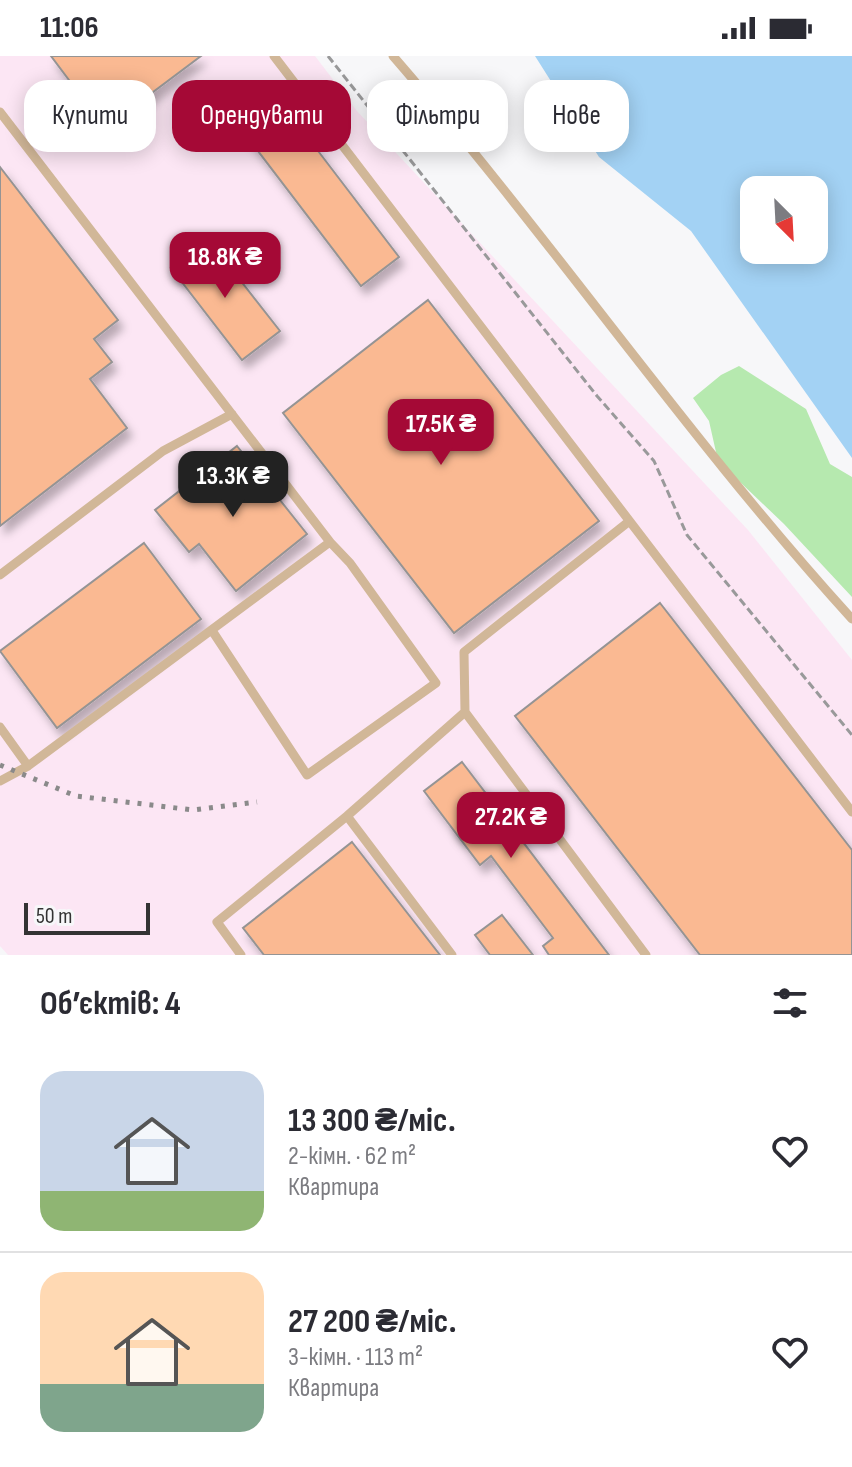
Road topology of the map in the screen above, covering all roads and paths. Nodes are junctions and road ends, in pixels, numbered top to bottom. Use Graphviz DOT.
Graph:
graph roads {
  1 [pos="274,56"];
  2 [pos="328,56"];
  3 [pos="393,56"];
  4 [pos="0,112"];
  5 [pos="232,414"];
  6 [pos="627,523"];
  7 [pos="330,542"];
  8 [pos="0,575"];
  9 [pos="852,619"];
  10 [pos="213,632"];
  11 [pos="465,712"];
  12 [pos="0,727"];
  13 [pos="852,735"];
  14 [pos="28,766"];
  15 [pos="0,781"];
  16 [pos="852,812"];
  17 [pos="347,816"];
  18 [pos="241,955"];
  19 [pos="452,955"];
  20 [pos="646,955"];
  1 -- 6 [label="lane"];
  2 -- 13 [label="path"];
  3 -- 9 [label="lane"];
  4 -- 5 [label="lane"];
  5 -- 7 [label="lane"];
  5 -- 8 [label="lane"];
  6 -- 11 [label="lane"];
  6 -- 16 [label="lane"];
  7 -- 10 [label="lane"];
  7 -- 10 [label="lane"];
  10 -- 14 [label="lane"];
  11 -- 17 [label="lane"];
  11 -- 20 [label="lane"];
  12 -- 14 [label="lane"];
  14 -- 15 [label="lane"];
  17 -- 18 [label="lane"];
  17 -- 19 [label="lane"];
}
